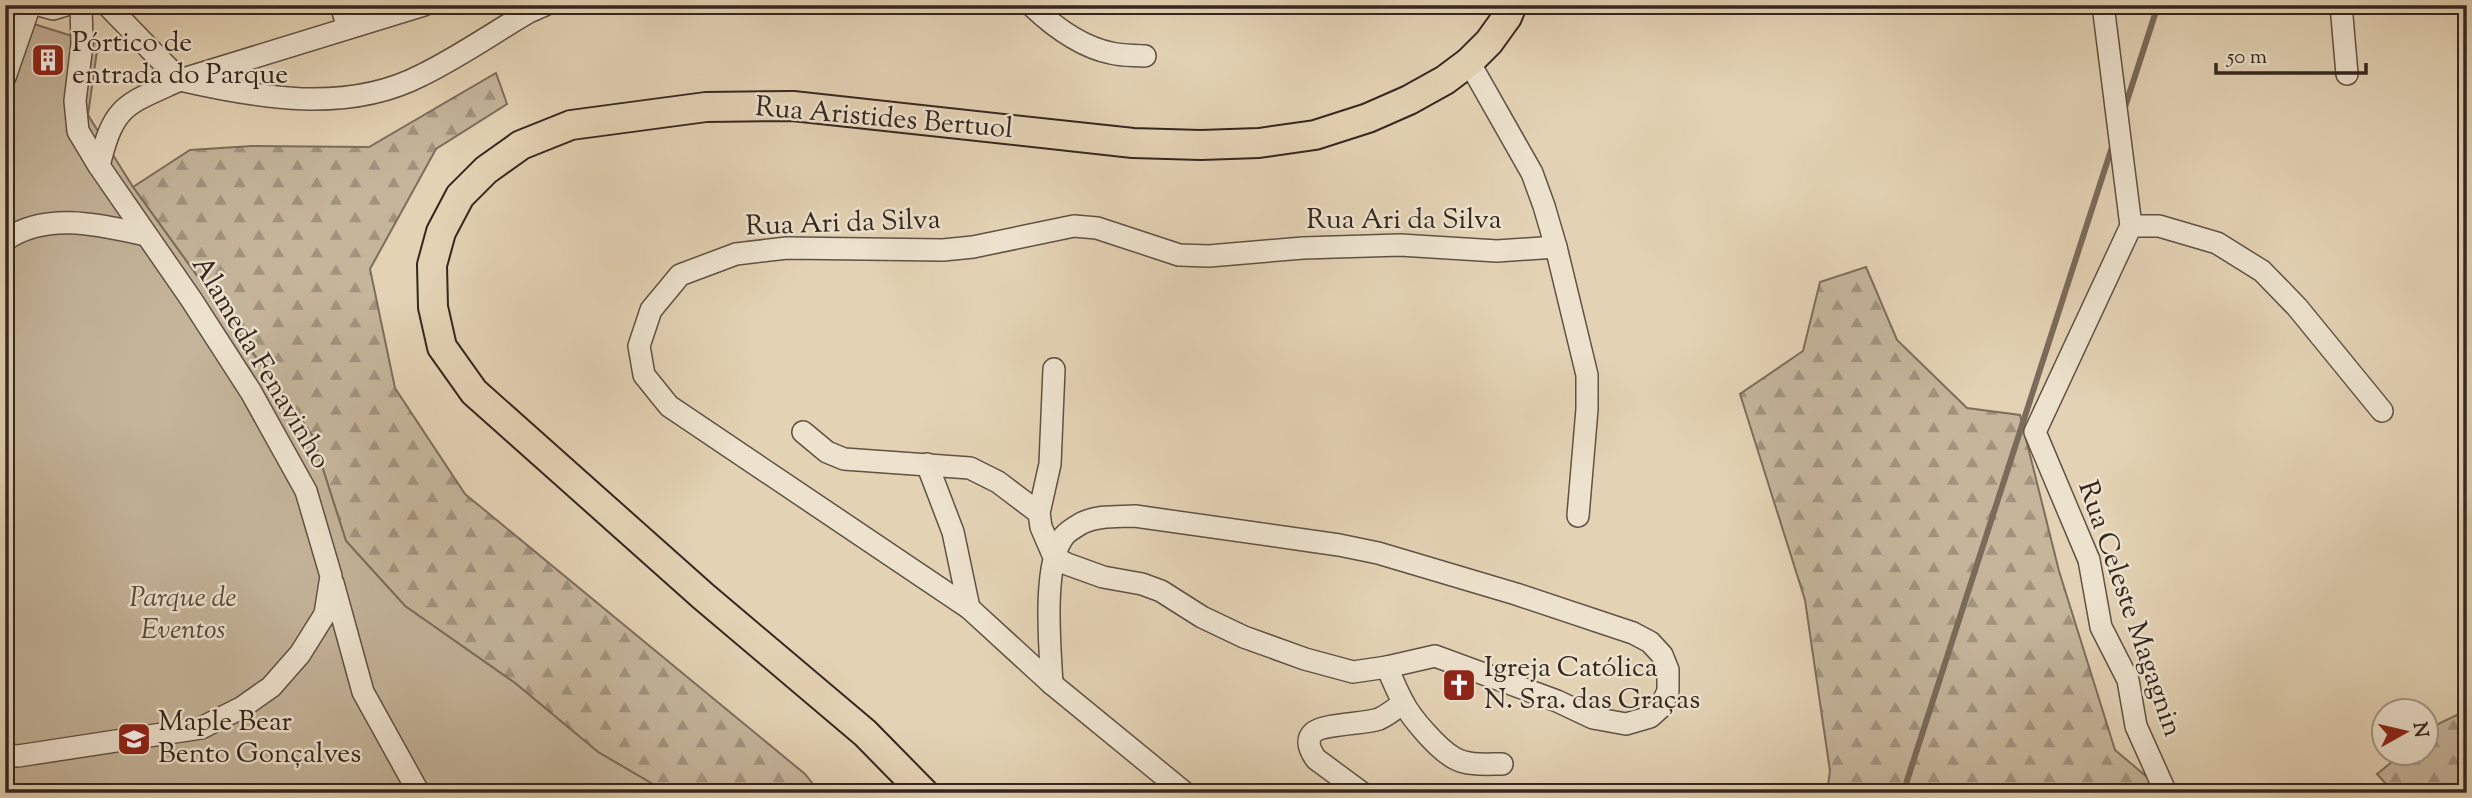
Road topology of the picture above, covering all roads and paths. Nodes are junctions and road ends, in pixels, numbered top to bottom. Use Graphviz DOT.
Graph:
graph roads {
  1 [pos="30,5"];
  2 [pos="38,5"];
  3 [pos="66,5"];
  4 [pos="81,5"];
  5 [pos="107,5"];
  6 [pos="341,5"];
  7 [pos="424,5"];
  8 [pos="545,5"];
  9 [pos="1031,5"];
  10 [pos="1512,5"];
  11 [pos="2103,5"];
  12 [pos="2341,5"];
  13 [pos="348,28"];
  14 [pos="1145,56"];
  15 [pos="1469,62"];
  16 [pos="2347,74"];
  17 [pos="5,77"];
  18 [pos="180,80"];
  19 [pos="99,166"];
  20 [pos="2131,226"];
  21 [pos="146,235"];
  22 [pos="5,240"];
  23 [pos="1556,247"];
  24 [pos="1054,369"];
  25 [pos="2382,411"];
  26 [pos="803,432"];
  27 [pos="927,464"];
  28 [pos="1039,513"];
  29 [pos="1578,516"];
  30 [pos="1054,557"];
  31 [pos="331,576"];
  32 [pos="969,608"];
  33 [pos="1387,667"];
  34 [pos="1052,684"];
  35 [pos="1403,703"];
  36 [pos="5,755"];
  37 [pos="1502,764"];
  38 [pos="419,793"];
  39 [pos="924,793"];
  40 [pos="1185,793"];
  41 [pos="1362,793"];
  42 [pos="2166,793"];
  1 -- 17 [label="street"];
  2 -- 3 [label="street"];
  4 -- 19 [label="street, Alameda Fenavinho"];
  5 -- 18 [label="street"];
  6 -- 13 [label="street"];
  7 -- 13 [label="street"];
  8 -- 18 [label="street"];
  9 -- 14 [label="street"];
  10 -- 15 [label="main road, Rua Aristides Bertuol"];
  11 -- 20 [label="street"];
  12 -- 16 [label="street"];
  13 -- 18 [label="street"];
  15 -- 23 [label="street, Rua Ari da Silva"];
  15 -- 39 [label="main road, Rua Aristides Bertuol"];
  18 -- 19 [label="street"];
  19 -- 21 [label="street, Alameda Fenavinho"];
  20 -- 25 [label="street"];
  20 -- 42 [label="street, Rua Celeste Magagnin"];
  21 -- 22 [label="street"];
  21 -- 31 [label="street, Alameda Fenavinho"];
  23 -- 29 [label="street"];
  23 -- 32 [label="street, Rua Ari da Silva"];
  24 -- 28 [label="street"];
  26 -- 27 [label="street"];
  27 -- 28 [label="street"];
  27 -- 32 [label="street"];
  28 -- 30 [label="street"];
  30 -- 33 [label="street"];
  30 -- 33 [label="street"];
  30 -- 34 [label="street"];
  31 -- 36 [label="street, Alameda Fenavinho"];
  31 -- 38 [label="street"];
  32 -- 34 [label="street, Rua Ari da Silva"];
  33 -- 35 [label="street"];
  34 -- 40 [label="street, Rua Ari da Silva"];
  35 -- 37 [label="street"];
  35 -- 41 [label="street"];
}
